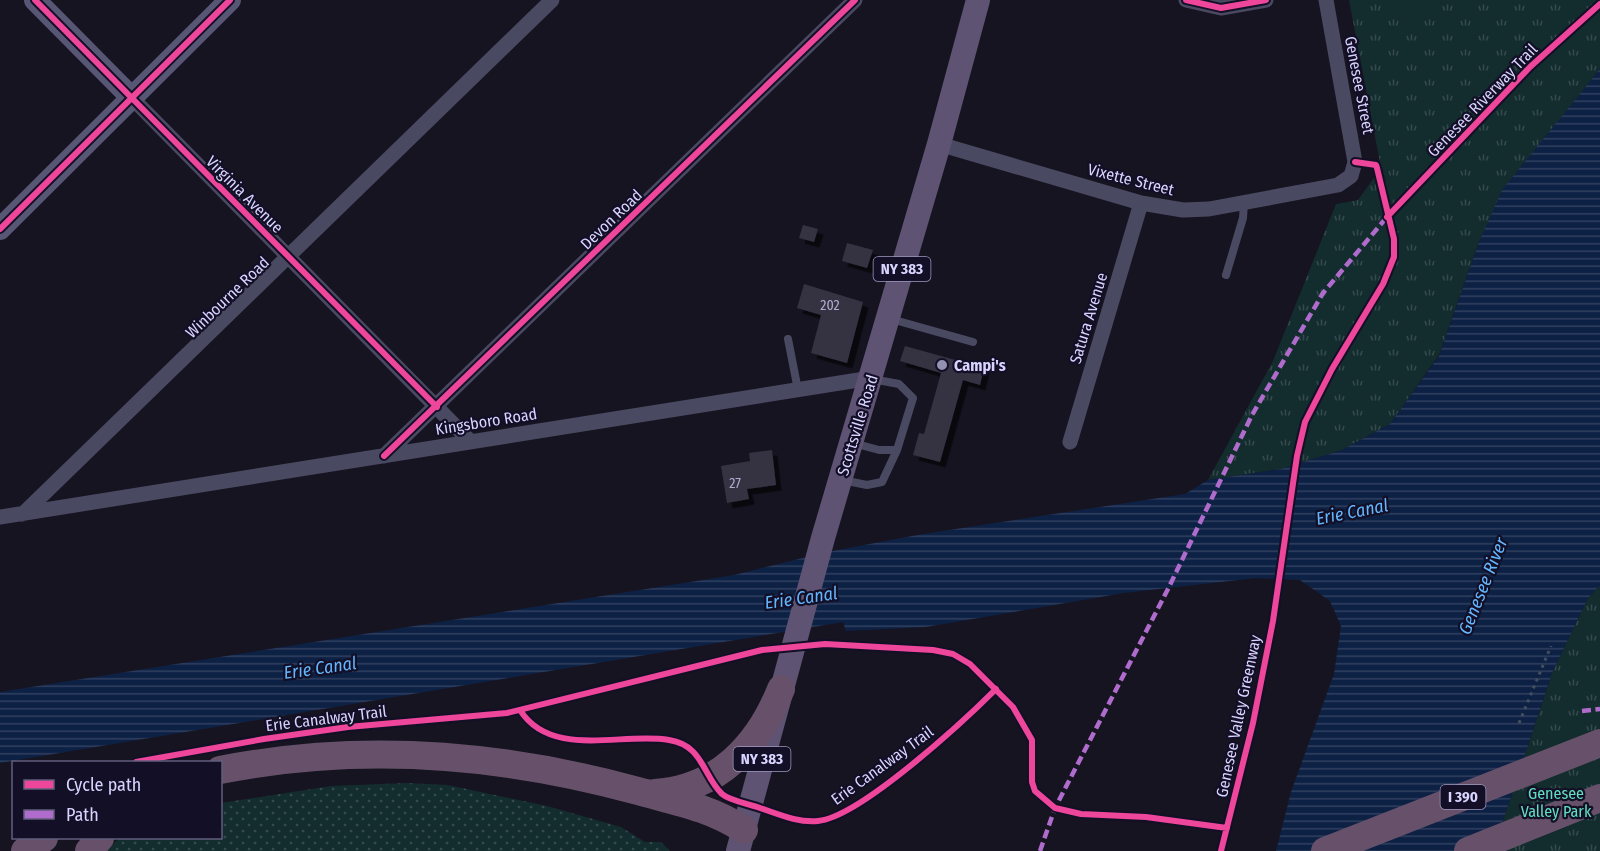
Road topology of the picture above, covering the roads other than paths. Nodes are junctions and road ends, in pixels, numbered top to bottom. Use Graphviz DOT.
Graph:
graph roads {
  1 [pos="35,0"];
  2 [pos="230,0"];
  3 [pos="552,0"];
  4 [pos="855,0"];
  5 [pos="978,0"];
  6 [pos="1186,0"];
  7 [pos="1266,0"];
  8 [pos="1326,0"];
  9 [pos="131,97"];
  10 [pos="939,144"];
  11 [pos="1351,176"];
  12 [pos="1141,203"];
  13 [pos="1244,203"];
  14 [pos="0,229"];
  15 [pos="288,257"];
  16 [pos="1226,275"];
  17 [pos="888,318"];
  18 [pos="788,339"];
  19 [pos="973,342"];
  20 [pos="871,378"];
  21 [pos="798,390"];
  22 [pos="437,407"];
  23 [pos="471,442"];
  24 [pos="1070,442"];
  25 [pos="852,443"];
  26 [pos="897,450"];
  27 [pos="384,456"];
  28 [pos="841,480"];
  29 [pos="23,514"];
  30 [pos="0,517"];
  31 [pos="781,689"];
  32 [pos="1600,743"];
  33 [pos="222,770"];
  34 [pos="222,785"];
  35 [pos="641,792"];
  36 [pos="1600,798"];
  37 [pos="41,839"];
  38 [pos="98,839"];
  39 [pos="741,840"];
  40 [pos="25,851"];
  41 [pos="89,851"];
  42 [pos="1325,851"];
  43 [pos="1468,851"];
  1 -- 9 [label="street, Virginia Avenue"];
  2 -- 9 [label="street"];
  3 -- 15 [label="street, Winbourne Road"];
  4 -- 22 [label="street, Devon Road"];
  5 -- 10 [label="main road, Scottsville Road / NY 383"];
  6 -- 7 [label="street"];
  8 -- 11 [label="street, Genesee Street"];
  9 -- 14 [label="street"];
  9 -- 15 [label="street, Virginia Avenue"];
  10 -- 12 [label="street, Vixette Street"];
  10 -- 17 [label="main road, Scottsville Road / NY 383"];
  11 -- 13 [label="street, Vixette Street"];
  12 -- 13 [label="street, Vixette Street"];
  12 -- 24 [label="street, Satura Avenue"];
  13 -- 16 [label="lane"];
  15 -- 22 [label="street, Virginia Avenue"];
  15 -- 29 [label="street, Winbourne Road"];
  17 -- 19 [label="lane"];
  17 -- 20 [label="main road, Scottsville Road / NY 383"];
  18 -- 21 [label="lane"];
  20 -- 21 [label="street, Kingsboro Road"];
  20 -- 25 [label="main road, Scottsville Road / NY 383"];
  20 -- 26 [label="lane"];
  21 -- 23 [label="street, Kingsboro Road"];
  22 -- 23 [label="street, Virginia Avenue"];
  22 -- 27 [label="street, Devon Road"];
  23 -- 27 [label="street, Kingsboro Road"];
  25 -- 26 [label="lane"];
  25 -- 28 [label="main road, Scottsville Road / NY 383"];
  26 -- 28 [label="lane"];
  27 -- 29 [label="street, Kingsboro Road"];
  28 -- 31 [label="main road, Scottsville Road / NY 383"];
  29 -- 30 [label="street, Kingsboro Road"];
  31 -- 35 [label="highway"];
  31 -- 39 [label="main road, Scottsville Road / NY 383"];
  32 -- 42 [label="highway, I 390"];
  33 -- 35 [label="highway"];
  34 -- 39 [label="highway"];
  35 -- 39 [label="highway"];
  36 -- 43 [label="highway"];
  37 -- 40 [label="highway"];
  38 -- 41 [label="highway"];
}
